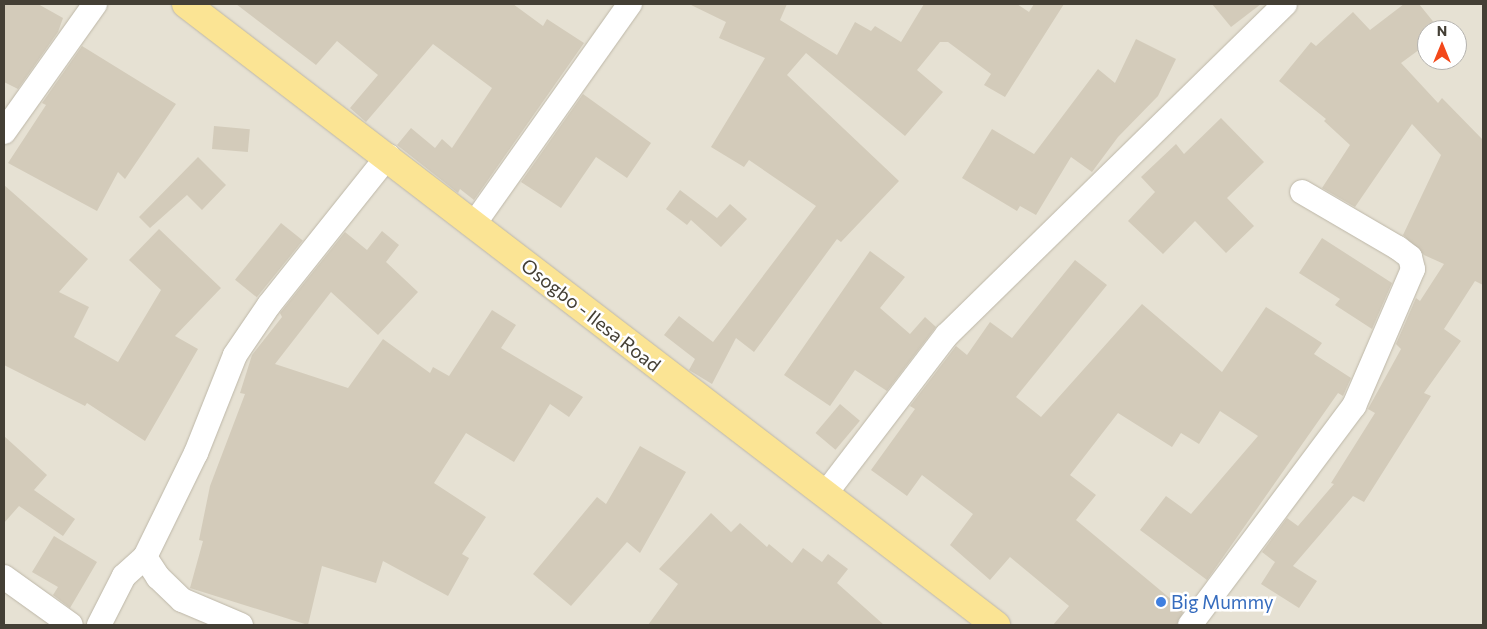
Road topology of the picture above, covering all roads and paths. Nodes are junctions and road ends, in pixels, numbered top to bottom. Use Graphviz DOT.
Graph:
graph roads {
  1 [pos="95,4"];
  2 [pos="186,4"];
  3 [pos="630,4"];
  4 [pos="1285,4"];
  5 [pos="4,132"];
  6 [pos="388,156"];
  7 [pos="1302,192"];
  8 [pos="474,224"];
  9 [pos="826,492"];
  10 [pos="145,557"];
  11 [pos="4,577"];
  12 [pos="71,625"];
  13 [pos="99,625"];
  14 [pos="241,625"];
  15 [pos="996,625"];
  16 [pos="1190,625"];
  1 -- 5 [label="street"];
  2 -- 6 [label="main road, Osogbo - Ilesa Road"];
  3 -- 8 [label="street"];
  4 -- 9 [label="street"];
  6 -- 8 [label="main road, Osogbo - Ilesa Road"];
  6 -- 10 [label="street"];
  7 -- 16 [label="street"];
  8 -- 9 [label="main road, Osogbo - Ilesa Road"];
  9 -- 15 [label="main road, Osogbo - Ilesa Road"];
  10 -- 13 [label="street"];
  10 -- 14 [label="street"];
  11 -- 12 [label="street"];
}
